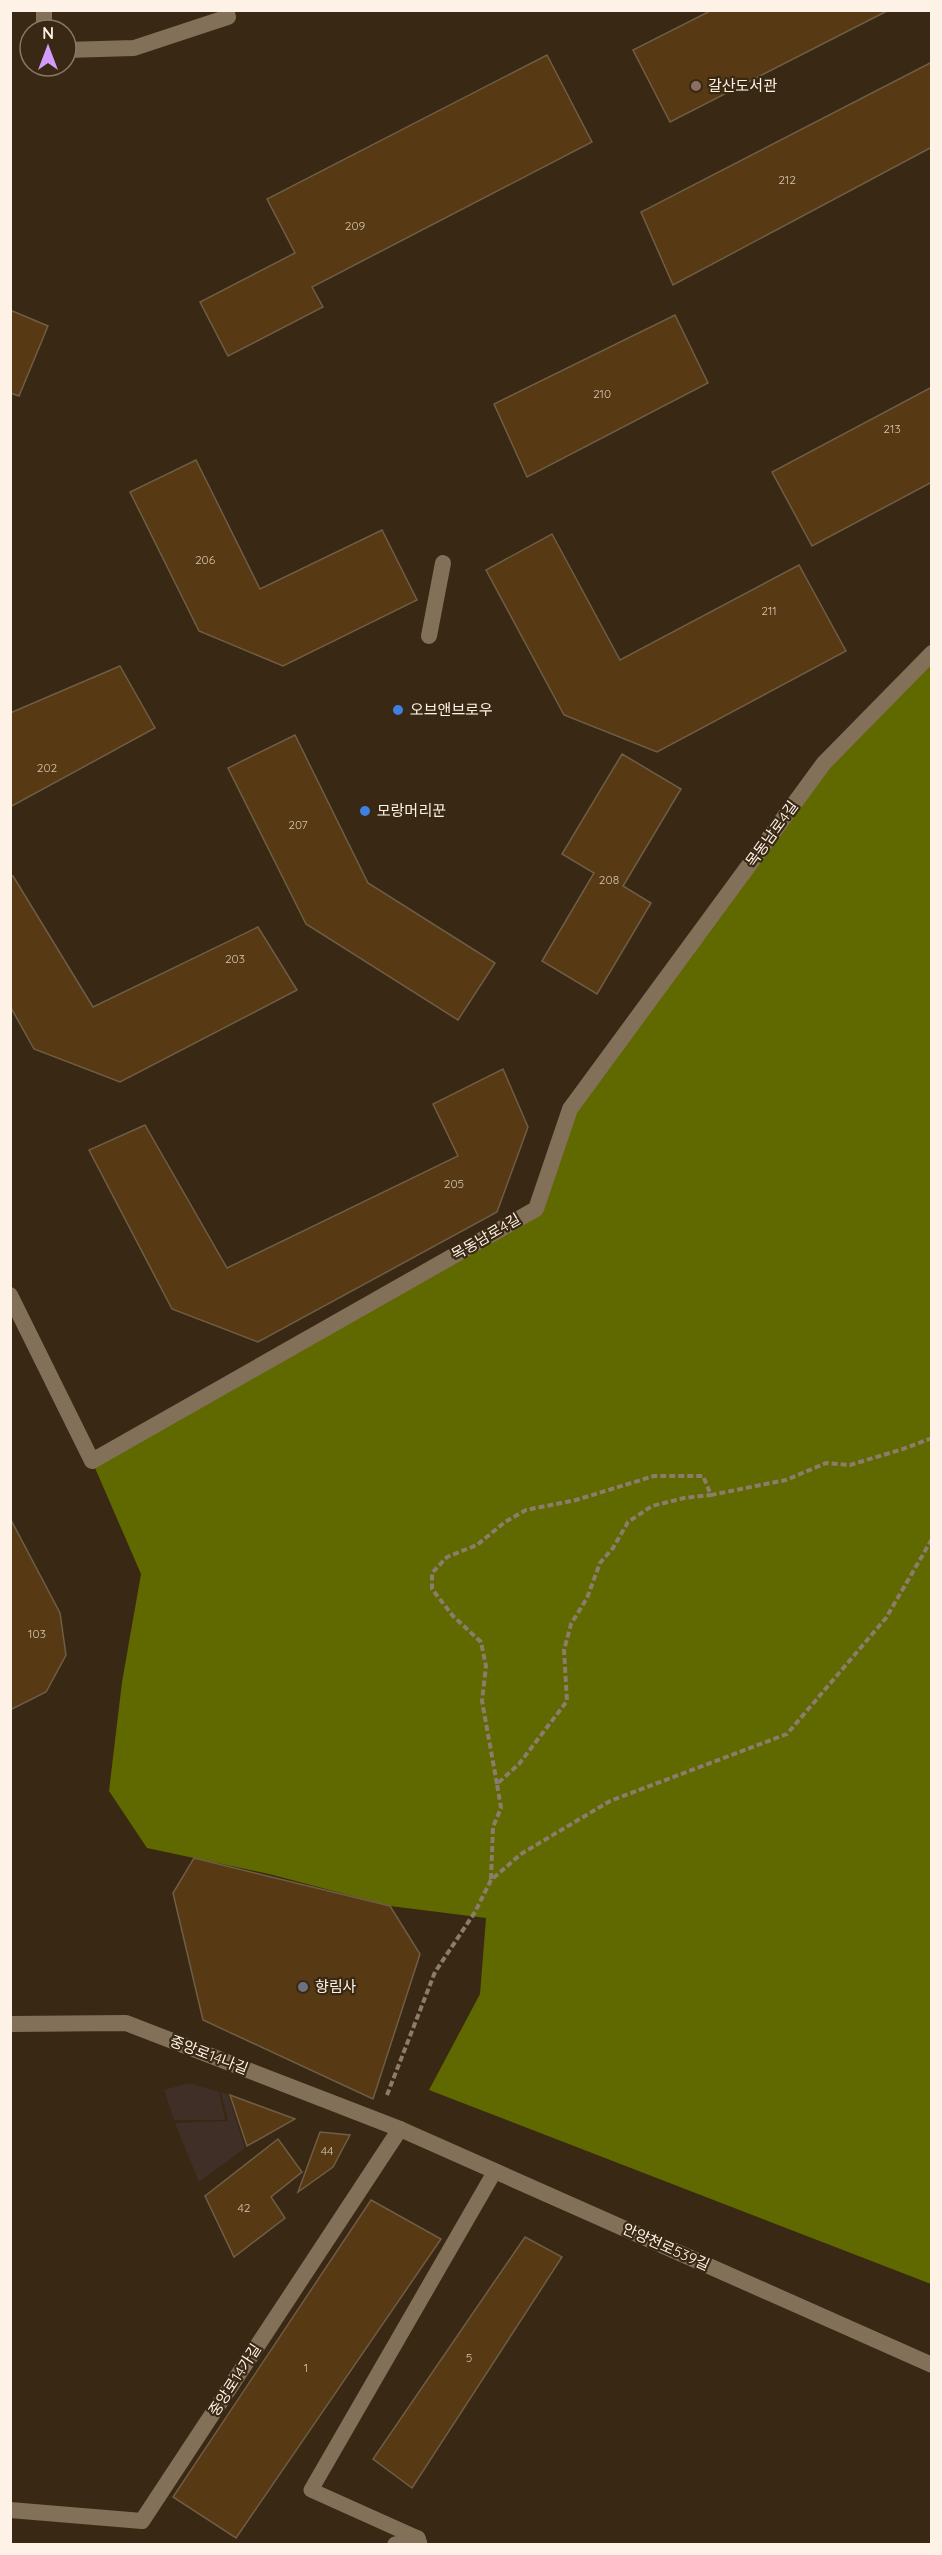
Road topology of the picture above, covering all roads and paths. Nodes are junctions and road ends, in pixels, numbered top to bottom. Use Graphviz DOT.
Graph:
graph roads {
  1 [pos="226,10"];
  2 [pos="78,50"];
  3 [pos="442,563"];
  4 [pos="429,636"];
  5 [pos="932,653"];
  6 [pos="10,1295"];
  7 [pos="932,1438"];
  8 [pos="711,1495"];
  9 [pos="932,1539"];
  10 [pos="497,1784"];
  11 [pos="491,1880"];
  12 [pos="10,2024"];
  13 [pos="372,2118"];
  14 [pos="400,2129"];
  15 [pos="495,2171"];
  16 [pos="932,2365"];
  17 [pos="10,2510"];
  18 [pos="419,2541"];
  19 [pos="395,2544"];
  1 -- 2 [label="street"];
  3 -- 4 [label="street"];
  5 -- 6 [label="street, 목동남로4길"];
  7 -- 8 [label="path"];
  8 -- 10 [label="path"];
  8 -- 10 [label="path"];
  9 -- 11 [label="path"];
  10 -- 11 [label="path"];
  11 -- 13 [label="path"];
  12 -- 13 [label="street, 중앙로14나길"];
  13 -- 14 [label="street, 중앙로14나길"];
  14 -- 15 [label="street, 안양천로539길"];
  14 -- 17 [label="street, 중앙로14가길"];
  15 -- 16 [label="street, 안양천로539길"];
  15 -- 18 [label="lane"];
  18 -- 19 [label="lane"];
}
